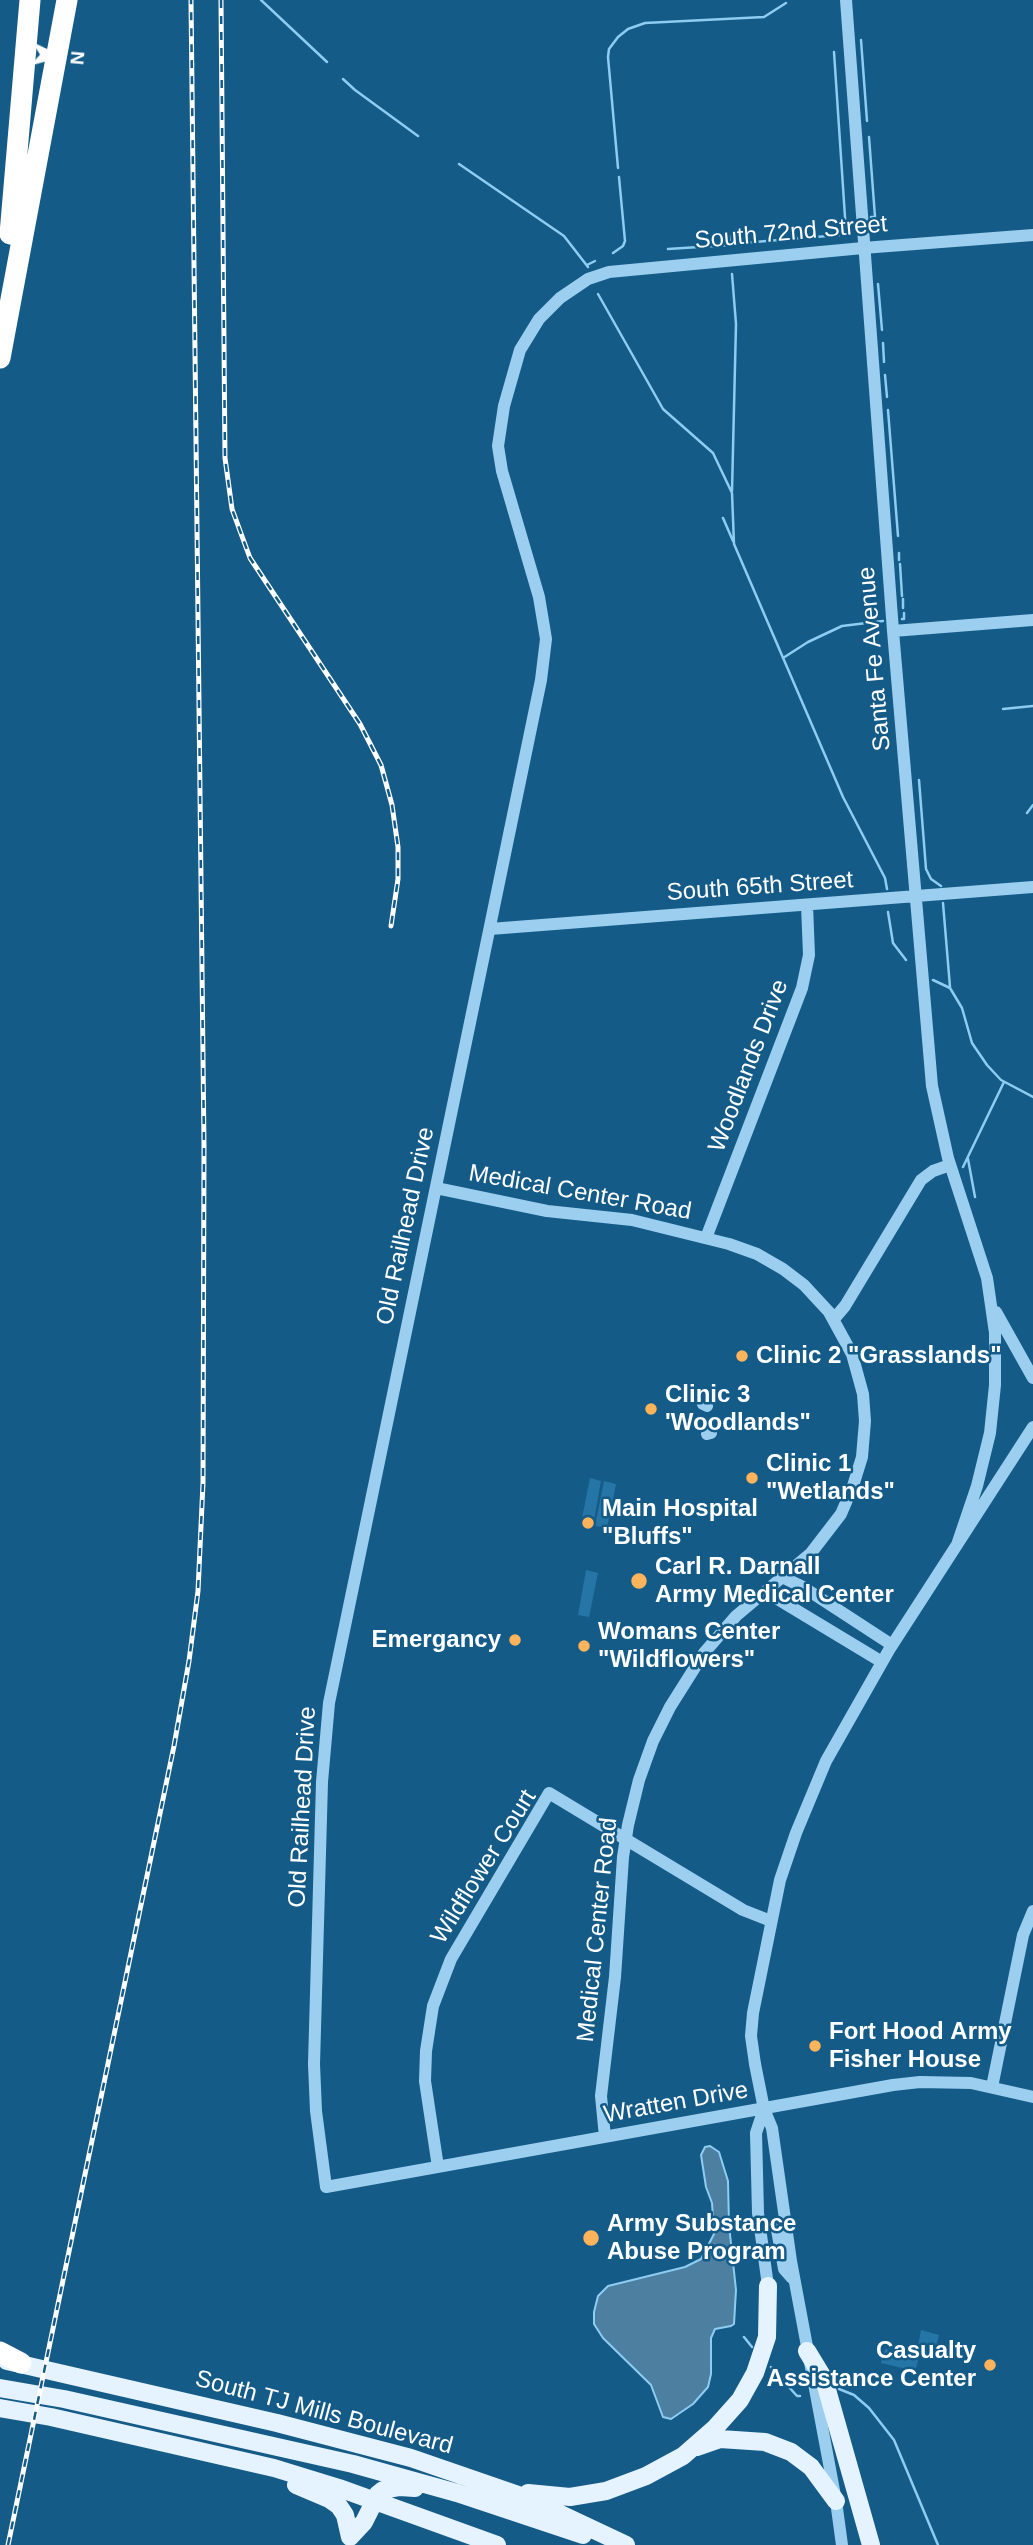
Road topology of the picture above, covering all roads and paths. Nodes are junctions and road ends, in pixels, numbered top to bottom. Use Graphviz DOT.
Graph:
graph roads {
  1 [pos="30,0"];
  2 [pos="67,0"];
  3 [pos="846,0"];
  4 [pos="1033,235"];
  5 [pos="863,248"];
  6 [pos="560,298"];
  7 [pos="0,312"];
  8 [pos="0,358"];
  9 [pos="1033,620"];
  10 [pos="893,631"];
  11 [pos="1033,887"];
  12 [pos="915,897"];
  13 [pos="807,905"];
  14 [pos="490,929"];
  15 [pos="950,1165"];
  16 [pos="436,1188"];
  17 [pos="706,1238"];
  18 [pos="993,1306"];
  19 [pos="834,1319"];
  20 [pos="1033,1378"];
  21 [pos="1033,1427"];
  22 [pos="958,1542"];
  23 [pos="782,1577"];
  24 [pos="762,1594"];
  25 [pos="892,1645"];
  26 [pos="882,1662"];
  27 [pos="625,1839"];
  28 [pos="1033,1911"];
  29 [pos="771,1921"];
  30 [pos="992,2087"];
  31 [pos="1033,2097"];
  32 [pos="764,2109"];
  33 [pos="605,2137"];
  34 [pos="438,2167"];
  35 [pos="326,2187"];
  36 [pos="768,2286"];
  37 [pos="807,2351"];
  38 [pos="0,2352"];
  39 [pos="0,2360"];
  40 [pos="21,2363"];
  41 [pos="0,2388"];
  42 [pos="0,2408"];
  43 [pos="0,2417"];
  44 [pos="51,2417"];
  45 [pos="683,2456"];
  46 [pos="274,2468"];
  47 [pos="491,2486"];
  48 [pos="457,2493"];
  49 [pos="836,2501"];
  50 [pos="379,2503"];
  51 [pos="346,2541"];
  52 [pos="465,2545"];
  53 [pos="497,2545"];
  54 [pos="613,2545"];
  55 [pos="626,2545"];
  56 [pos="842,2545"];
  57 [pos="871,2545"];
  1 -- 7 [label="highway"];
  2 -- 8 [label="highway"];
  3 -- 5 [label="street, Santa Fe Avenue"];
  4 -- 5 [label="street, South 72nd Street"];
  5 -- 6 [label="street, South 72nd Street"];
  5 -- 10 [label="street, Santa Fe Avenue"];
  6 -- 14 [label="street, Old Railhead Drive"];
  9 -- 10 [label="street"];
  10 -- 12 [label="street, Santa Fe Avenue"];
  11 -- 12 [label="street, South 65th Street"];
  12 -- 13 [label="street, South 65th Street"];
  12 -- 15 [label="street, Santa Fe Avenue"];
  13 -- 14 [label="street, South 65th Street"];
  13 -- 17 [label="street, Woodlands Drive"];
  14 -- 16 [label="street, Old Railhead Drive"];
  15 -- 18 [label="street, Santa Fe Avenue"];
  15 -- 19 [label="street"];
  16 -- 17 [label="street, Medical Center Road"];
  16 -- 35 [label="street, Old Railhead Drive"];
  17 -- 19 [label="street, Medical Center Road"];
  18 -- 20 [label="street"];
  18 -- 22 [label="street"];
  19 -- 23 [label="street, Medical Center Road"];
  21 -- 22 [label="street"];
  22 -- 25 [label="street"];
  23 -- 24 [label="street, Medical Center Road"];
  23 -- 25 [label="street"];
  24 -- 26 [label="street"];
  24 -- 27 [label="street, Medical Center Road"];
  25 -- 26 [label="street"];
  26 -- 29 [label="street"];
  27 -- 29 [label="street, Wildflower Court"];
  27 -- 33 [label="street, Medical Center Road"];
  27 -- 34 [label="street, Wildflower Court"];
  28 -- 30 [label="street"];
  29 -- 32 [label="street"];
  30 -- 31 [label="street, Wratten Drive"];
  30 -- 32 [label="street, Wratten Drive"];
  32 -- 33 [label="street, Wratten Drive"];
  32 -- 36 [label="street"];
  32 -- 37 [label="street"];
  33 -- 34 [label="street, Wratten Drive"];
  34 -- 35 [label="street, Wratten Drive"];
  36 -- 45 [label="main road"];
  37 -- 49 [label="street"];
  37 -- 57 [label="main road"];
  38 -- 40 [label="highway"];
  39 -- 40 [label="main road, South TJ Mills Boulevard"];
  40 -- 47 [label="main road, South TJ Mills Boulevard"];
  41 -- 48 [label="main road, South TJ Mills Boulevard"];
  42 -- 44 [label="main road"];
  43 -- 44 [label="main road"];
  44 -- 46 [label="main road"];
  45 -- 47 [label="main road"];
  45 -- 49 [label="main road"];
  46 -- 50 [label="main road"];
  46 -- 51 [label="main road"];
  47 -- 55 [label="main road, South TJ Mills Boulevard"];
  48 -- 50 [label="main road"];
  48 -- 54 [label="main road, South TJ Mills Boulevard"];
  49 -- 56 [label="street"];
  50 -- 51 [label="main road"];
  50 -- 52 [label="main road"];
  50 -- 53 [label="main road"];
}
